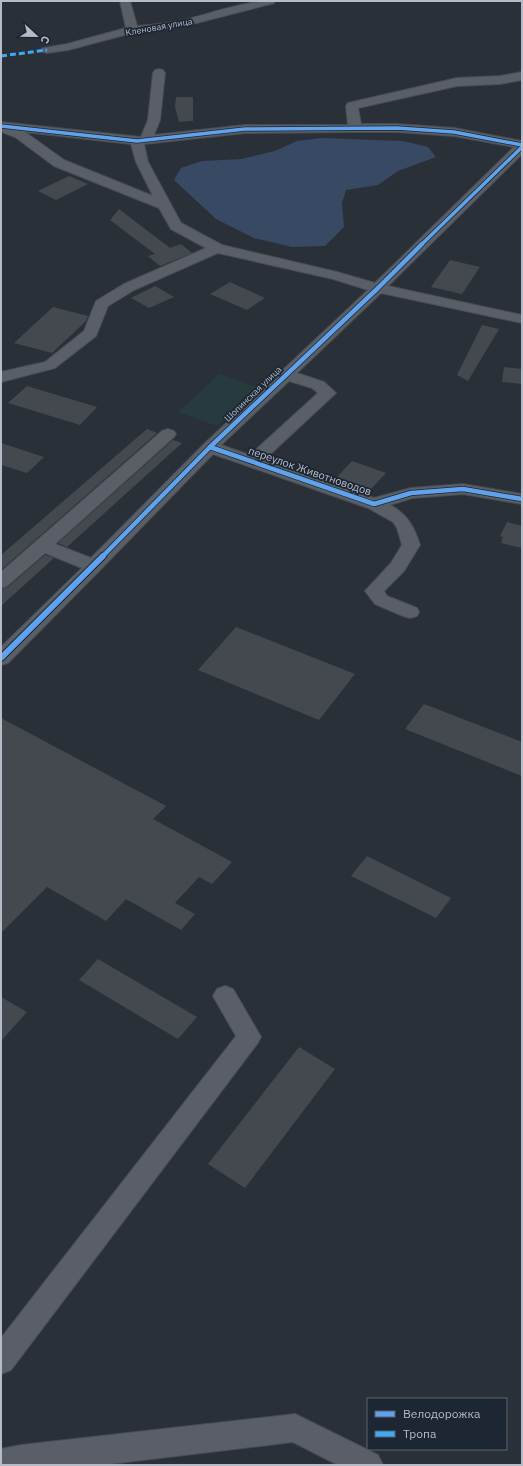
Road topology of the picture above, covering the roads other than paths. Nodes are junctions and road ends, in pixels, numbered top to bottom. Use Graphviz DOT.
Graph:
graph roads {
  1 [pos="125,1"];
  2 [pos="270,1"];
  3 [pos="132,30"];
  4 [pos="47,50"];
  5 [pos="159,74"];
  6 [pos="522,76"];
  7 [pos="1,126"];
  8 [pos="355,129"];
  9 [pos="141,141"];
  10 [pos="522,147"];
  11 [pos="165,205"];
  12 [pos="217,248"];
  13 [pos="378,288"];
  14 [pos="522,318"];
  15 [pos="286,375"];
  16 [pos="1,377"];
  17 [pos="168,434"];
  18 [pos="210,447"];
  19 [pos="253,461"];
  20 [pos="522,499"];
  21 [pos="374,504"];
  22 [pos="41,545"];
  23 [pos="94,566"];
  24 [pos="1,582"];
  25 [pos="410,612"];
  26 [pos="1,658"];
  27 [pos="226,996"];
  28 [pos="1,1360"];
  29 [pos="1,1464"];
  30 [pos="368,1465"];
  1 -- 3 [label="street"];
  2 -- 3 [label="street, Кленовая улица"];
  3 -- 4 [label="street, Кленовая улица"];
  5 -- 9 [label="street"];
  6 -- 8 [label="street"];
  7 -- 9 [label="street"];
  7 -- 11 [label="street"];
  8 -- 9 [label="street"];
  8 -- 10 [label="street"];
  9 -- 11 [label="street"];
  10 -- 13 [label="street, Шопинская улица"];
  11 -- 12 [label="street"];
  12 -- 13 [label="street"];
  12 -- 16 [label="street"];
  13 -- 14 [label="street"];
  13 -- 15 [label="street, Шопинская улица"];
  15 -- 18 [label="street, Шопинская улица"];
  15 -- 19 [label="street"];
  17 -- 22 [label="street"];
  18 -- 19 [label="street, переулок Животноводов"];
  18 -- 23 [label="street, Шопинская улица"];
  19 -- 21 [label="street, переулок Животноводов"];
  20 -- 21 [label="street, переулок Животноводов"];
  21 -- 25 [label="street"];
  22 -- 23 [label="street"];
  22 -- 24 [label="street"];
  23 -- 26 [label="street, Шопинская улица"];
  27 -- 28 [label="street"];
  29 -- 30 [label="street"];
}
